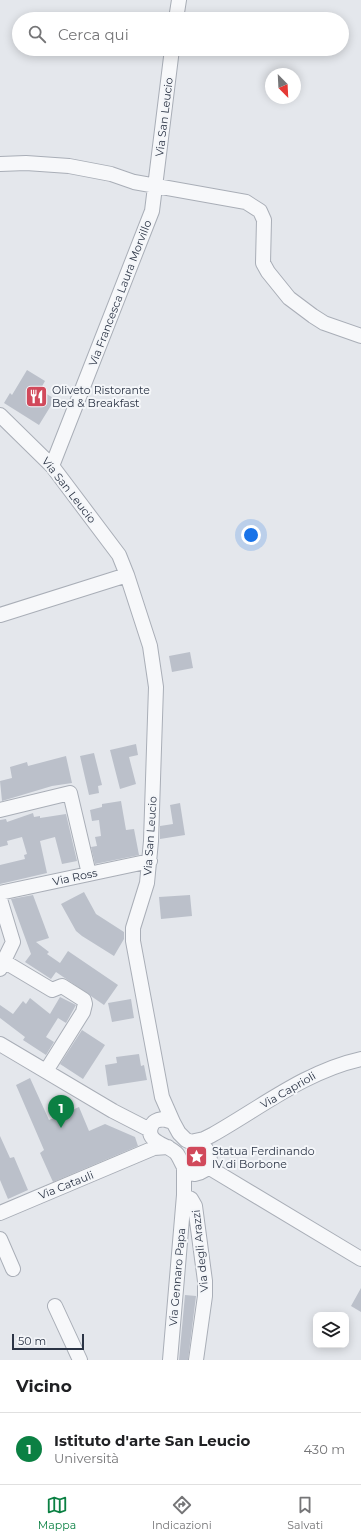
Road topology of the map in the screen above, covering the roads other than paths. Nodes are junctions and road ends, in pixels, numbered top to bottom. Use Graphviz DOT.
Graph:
graph roads {
  1 [pos="178,0"];
  2 [pos="177,12"];
  3 [pos="171,56"];
  4 [pos="0,164"];
  5 [pos="155,186"];
  6 [pos="361,336"];
  7 [pos="0,415"];
  8 [pos="52,466"];
  9 [pos="127,575"];
  10 [pos="0,615"];
  11 [pos="0,810"];
  12 [pos="150,861"];
  13 [pos="89,874"];
  14 [pos="0,893"];
  15 [pos="0,899"];
  16 [pos="2,966"];
  17 [pos="0,1044"];
  18 [pos="361,1059"];
  19 [pos="46,1071"];
  20 [pos="162,1097"];
  21 [pos="173,1122"];
  22 [pos="153,1129"];
  23 [pos="219,1131"];
  24 [pos="190,1142"];
  25 [pos="168,1147"];
  26 [pos="206,1149"];
  27 [pos="132,1158"];
  28 [pos="184,1168"];
  29 [pos="205,1170"];
  30 [pos="184,1195"];
  31 [pos="0,1213"];
  32 [pos="0,1239"];
  33 [pos="361,1259"];
  34 [pos="13,1269"];
  35 [pos="54,1306"];
  36 [pos="80,1360"];
  37 [pos="170,1360"];
  38 [pos="196,1360"];
  1 -- 2 [label="street"];
  3 -- 5 [label="street, Via San Leucio"];
  4 -- 5 [label="street"];
  5 -- 6 [label="street"];
  5 -- 8 [label="street, Via Francesca Laura Morvillo"];
  7 -- 8 [label="street, Via San Leucio"];
  8 -- 9 [label="street, Via San Leucio"];
  9 -- 10 [label="street"];
  9 -- 12 [label="street, Via San Leucio"];
  11 -- 13 [label="street"];
  12 -- 13 [label="street, Via Ross"];
  12 -- 20 [label="street, Via San Leucio"];
  13 -- 14 [label="street, Via Ross"];
  15 -- 16 [label="street"];
  16 -- 19 [label="street"];
  17 -- 19 [label="street"];
  18 -- 23 [label="street, Via Caprioli"];
  19 -- 22 [label="street"];
  20 -- 21 [label="street, Via San Leucio"];
  20 -- 22 [label="street, Via San Leucio"];
  21 -- 22 [label="street"];
  21 -- 24 [label="street, Via San Leucio"];
  22 -- 25 [label="street"];
  22 -- 27 [label="street, Via Catauli"];
  23 -- 24 [label="street, Via Caprioli"];
  23 -- 26 [label="street, Via Caprioli"];
  24 -- 26 [label="street"];
  25 -- 27 [label="street, Via Catauli"];
  25 -- 28 [label="street"];
  26 -- 29 [label="street"];
  27 -- 31 [label="street, Via Catauli"];
  28 -- 29 [label="street"];
  28 -- 30 [label="street, Via Gennaro Papa"];
  29 -- 30 [label="street"];
  29 -- 33 [label="street"];
  30 -- 37 [label="street, Via Gennaro Papa"];
  30 -- 38 [label="street, Via degli Arazzi"];
  32 -- 34 [label="street"];
  35 -- 36 [label="street"];
}
